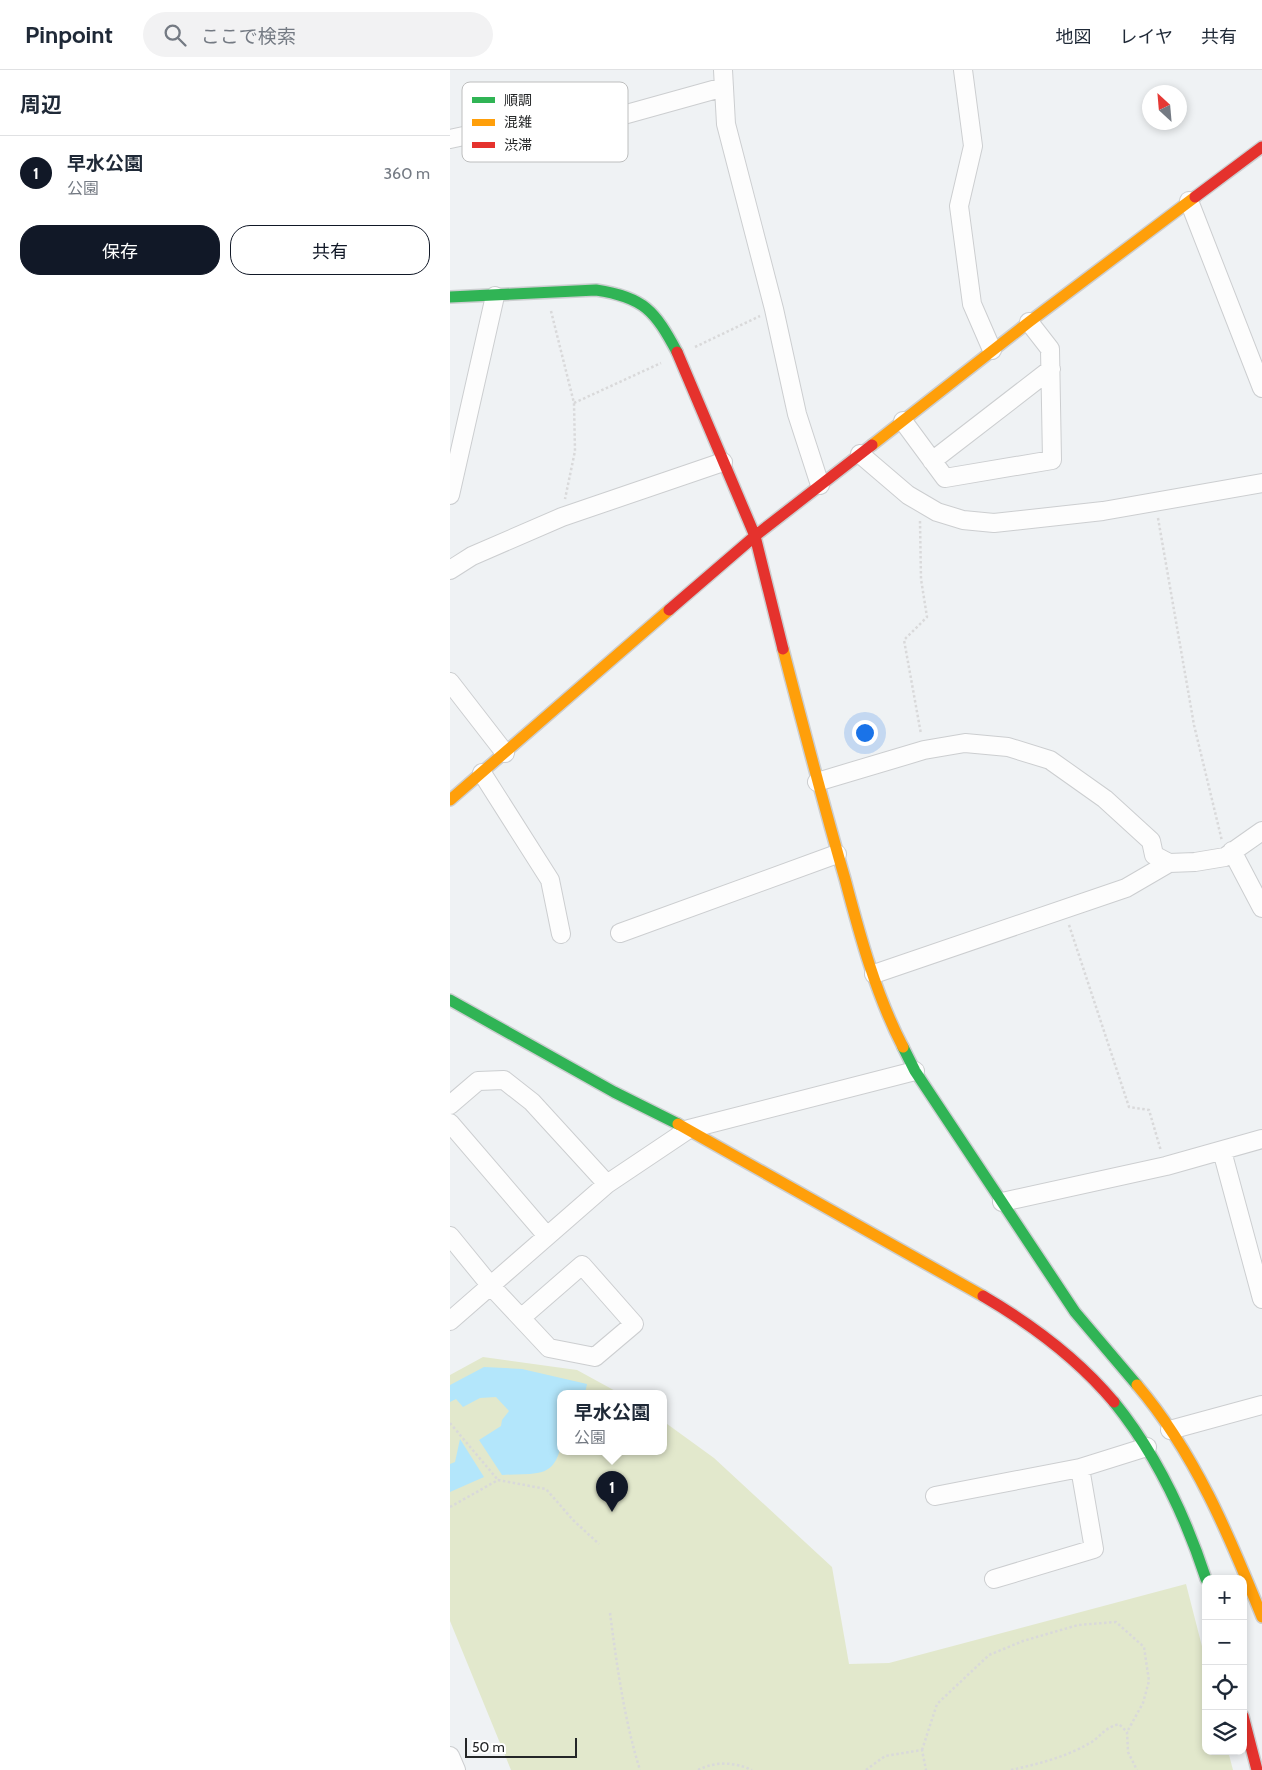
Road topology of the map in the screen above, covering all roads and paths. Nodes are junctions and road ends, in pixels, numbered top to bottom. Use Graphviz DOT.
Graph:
graph roads {
  1 [pos="963,70"];
  2 [pos="723,78"];
  3 [pos="628,111"];
  4 [pos="1262,147"];
  5 [pos="1188,201"];
  6 [pos="547,292"];
  7 [pos="495,296"];
  8 [pos="450,297"];
  9 [pos="1029,322"];
  10 [pos="992,350"];
  11 [pos="1051,369"];
  12 [pos="1262,388"];
  13 [pos="903,421"];
  14 [pos="860,454"];
  15 [pos="932,460"];
  16 [pos="722,462"];
  17 [pos="1262,483"];
  18 [pos="820,485"];
  19 [pos="450,495"];
  20 [pos="920,502"];
  21 [pos="1156,502"];
  22 [pos="562,517"];
  23 [pos="755,536"];
  24 [pos="450,570"];
  25 [pos="450,682"];
  26 [pos="924,750"];
  27 [pos="505,753"];
  28 [pos="482,773"];
  29 [pos="817,782"];
  30 [pos="450,800"];
  31 [pos="1262,831"];
  32 [pos="837,854"];
  33 [pos="1229,854"];
  34 [pos="1169,863"];
  35 [pos="1262,908"];
  36 [pos="1063,909"];
  37 [pos="561,934"];
  38 [pos="620,934"];
  39 [pos="874,974"];
  40 [pos="450,1000"];
  41 [pos="914,1072"];
  42 [pos="450,1105"];
  43 [pos="450,1123"];
  44 [pos="689,1129"];
  45 [pos="1262,1139"];
  46 [pos="1222,1151"];
  47 [pos="1166,1166"];
  48 [pos="607,1184"];
  49 [pos="1002,1202"];
  50 [pos="450,1236"];
  51 [pos="547,1236"];
  52 [pos="490,1285"];
  53 [pos="1262,1299"];
  54 [pos="521,1318"];
  55 [pos="450,1321"];
  56 [pos="1262,1404"];
  57 [pos="450,1423"];
  58 [pos="1170,1430"];
  59 [pos="1146,1447"];
  60 [pos="1080,1468"];
  61 [pos="498,1480"];
  62 [pos="935,1496"];
  63 [pos="450,1507"];
  64 [pos="599,1544"];
  65 [pos="1204,1575"];
  66 [pos="994,1579"];
  67 [pos="610,1613"];
  68 [pos="1262,1617"];
  69 [pos="1247,1721"];
  70 [pos="1127,1732"];
  71 [pos="922,1750"];
  72 [pos="450,1756"];
  73 [pos="456,1770"];
  74 [pos="640,1770"];
  75 [pos="698,1770"];
  76 [pos="752,1770"];
  77 [pos="866,1770"];
  78 [pos="926,1770"];
  79 [pos="1011,1770"];
  80 [pos="1137,1770"];
  81 [pos="1257,1770"];
  1 -- 10 [label="street"];
  2 -- 3 [label="street"];
  2 -- 18 [label="street"];
  4 -- 5 [label="street"];
  5 -- 9 [label="street"];
  5 -- 12 [label="street"];
  6 -- 7 [label="street"];
  6 -- 16 [label="street"];
  6 -- 22 [label="path"];
  7 -- 8 [label="street"];
  7 -- 19 [label="street"];
  9 -- 10 [label="street"];
  9 -- 11 [label="street"];
  10 -- 13 [label="street"];
  11 -- 15 [label="street"];
  11 -- 15 [label="street"];
  13 -- 14 [label="street"];
  13 -- 15 [label="street"];
  14 -- 18 [label="street"];
  14 -- 20 [label="street"];
  16 -- 22 [label="street"];
  16 -- 23 [label="street"];
  17 -- 21 [label="street"];
  18 -- 23 [label="street"];
  20 -- 21 [label="street"];
  20 -- 26 [label="path"];
  21 -- 33 [label="path"];
  22 -- 24 [label="street"];
  23 -- 27 [label="street"];
  23 -- 29 [label="street"];
  25 -- 27 [label="street"];
  26 -- 29 [label="street"];
  26 -- 34 [label="street"];
  27 -- 28 [label="street"];
  28 -- 30 [label="street"];
  28 -- 37 [label="street"];
  29 -- 32 [label="street"];
  31 -- 33 [label="street"];
  32 -- 38 [label="street"];
  32 -- 39 [label="street"];
  33 -- 34 [label="street"];
  33 -- 35 [label="street"];
  34 -- 36 [label="street"];
  36 -- 39 [label="street"];
  36 -- 47 [label="path"];
  39 -- 41 [label="street"];
  40 -- 44 [label="street"];
  41 -- 44 [label="street"];
  41 -- 49 [label="street"];
  42 -- 48 [label="street"];
  43 -- 51 [label="street"];
  44 -- 48 [label="street"];
  44 -- 59 [label="street"];
  45 -- 46 [label="street"];
  46 -- 47 [label="street"];
  46 -- 53 [label="street"];
  47 -- 49 [label="street"];
  48 -- 51 [label="street"];
  49 -- 58 [label="street"];
  50 -- 52 [label="street"];
  51 -- 52 [label="street"];
  52 -- 54 [label="street"];
  52 -- 55 [label="street"];
  54 -- 54 [label="street"];
  56 -- 58 [label="street"];
  57 -- 61 [label="path"];
  58 -- 68 [label="street"];
  59 -- 60 [label="street"];
  59 -- 65 [label="street"];
  60 -- 62 [label="street"];
  60 -- 66 [label="street"];
  61 -- 63 [label="path"];
  61 -- 64 [label="path"];
  67 -- 74 [label="path"];
  69 -- 81 [label="street"];
  70 -- 71 [label="path"];
  70 -- 79 [label="path"];
  70 -- 80 [label="path"];
  71 -- 77 [label="path"];
  71 -- 78 [label="path"];
  72 -- 73 [label="street"];
  75 -- 76 [label="path"];
}
